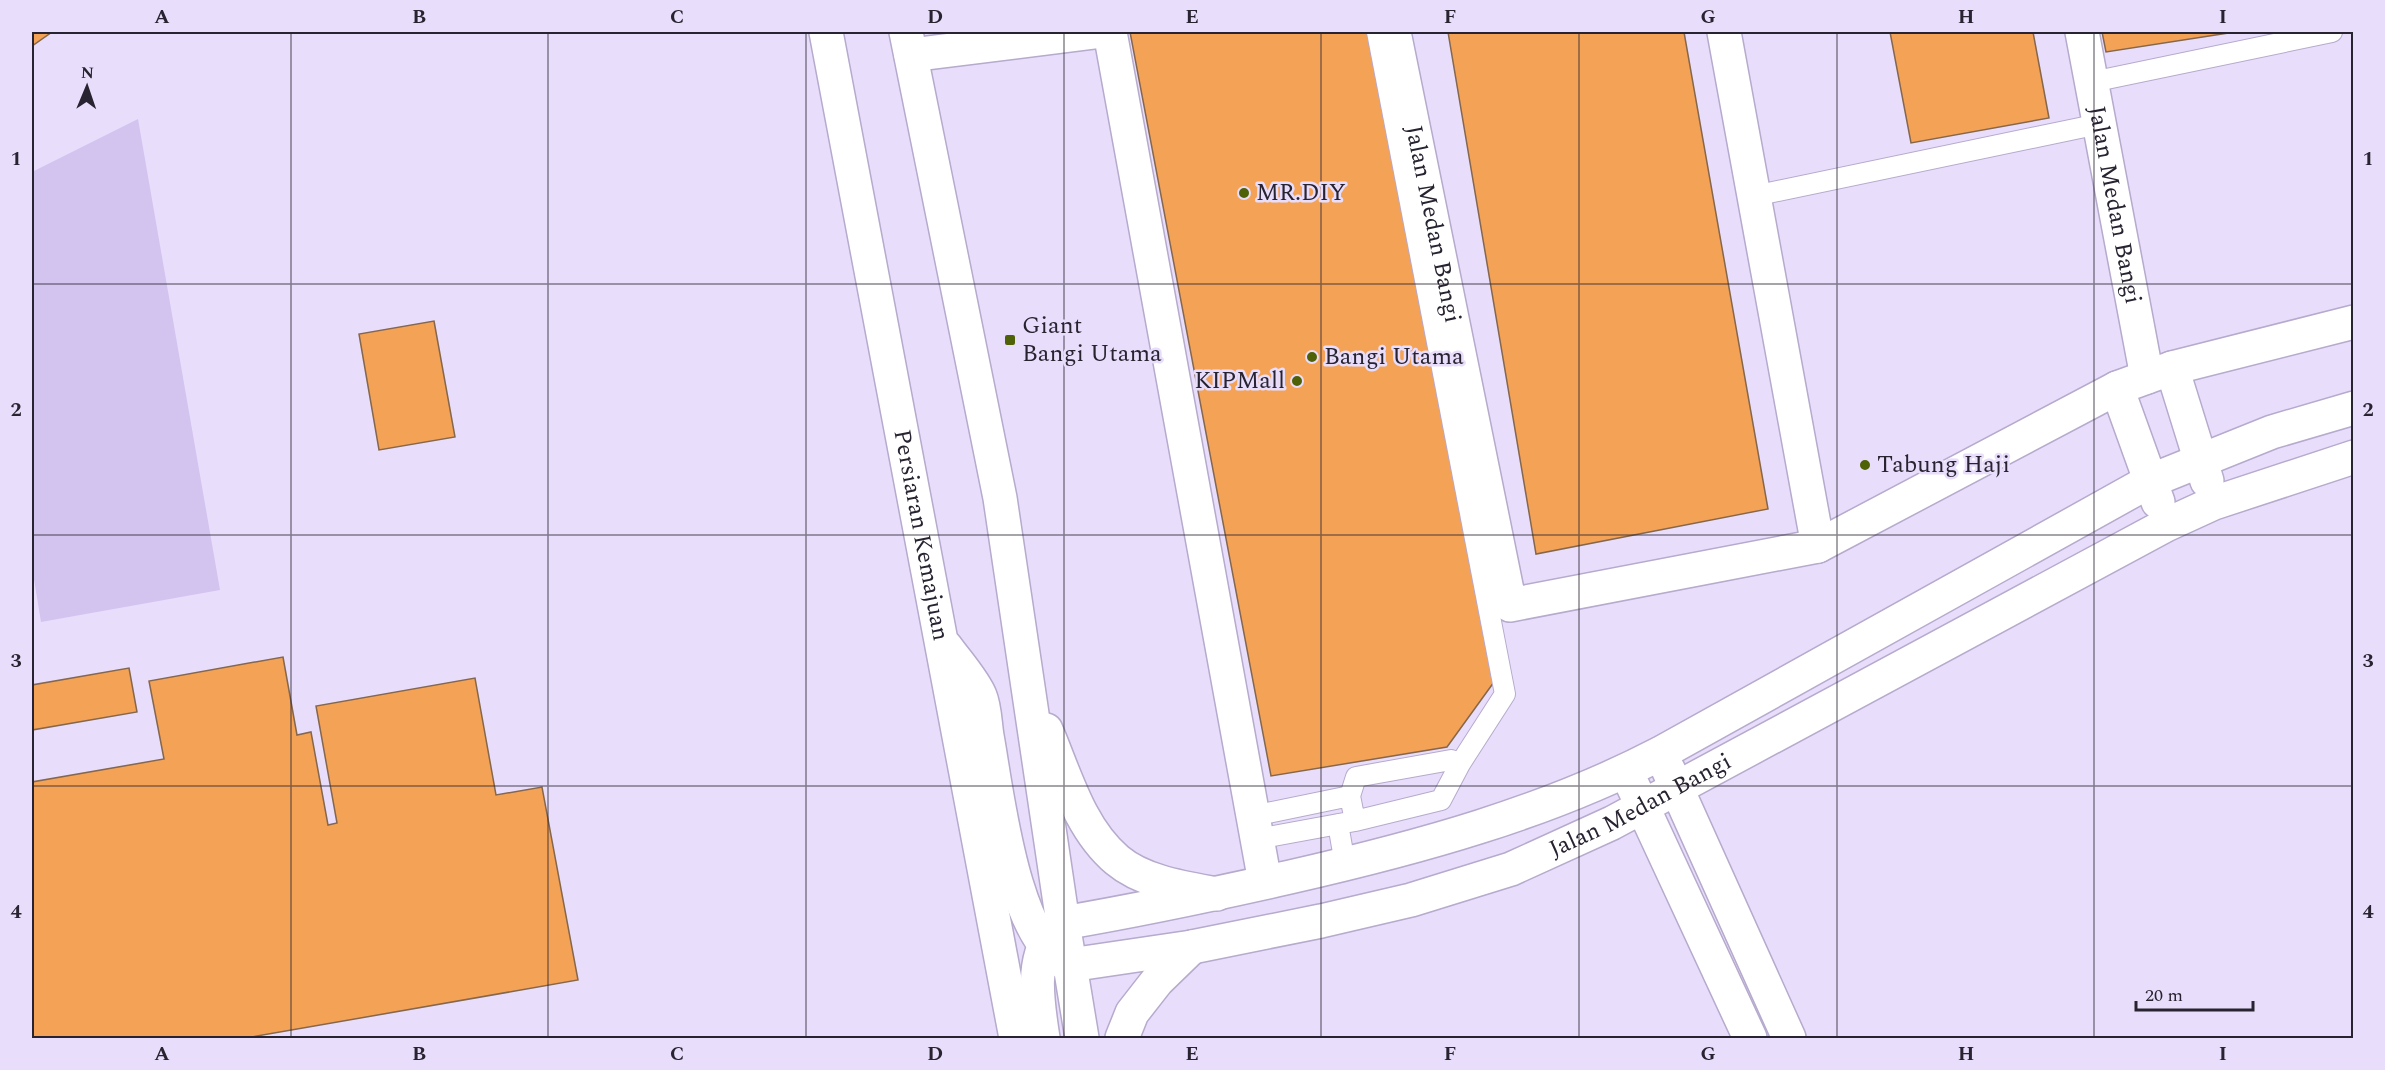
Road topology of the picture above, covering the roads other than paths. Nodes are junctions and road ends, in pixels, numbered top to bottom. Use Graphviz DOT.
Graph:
graph roads {
  1 [pos="826,32"];
  2 [pos="1095,32"];
  3 [pos="1110,32"];
  4 [pos="1377,32"];
  5 [pos="1394,32"];
  6 [pos="1724,32"];
  7 [pos="2082,32"];
  8 [pos="2332,32"];
  9 [pos="909,43"];
  10 [pos="2092,82"];
  11 [pos="2099,124"];
  12 [pos="1754,196"];
  13 [pos="2354,322"];
  14 [pos="2146,378"];
  15 [pos="2354,408"];
  16 [pos="2354,458"];
  17 [pos="2201,459"];
  18 [pos="2150,481"];
  19 [pos="2214,503"];
  20 [pos="2166,525"];
  21 [pos="1818,546"];
  22 [pos="940,638"];
  23 [pos="1029,690"];
  24 [pos="1661,753"];
  25 [pos="1460,764"];
  26 [pos="1626,771"];
  27 [pos="1676,788"];
  28 [pos="1350,796"];
  29 [pos="1642,807"];
  30 [pos="1346,823"];
  31 [pos="1255,827"];
  32 [pos="1346,864"];
  33 [pos="1265,882"];
  34 [pos="1217,894"];
  35 [pos="1059,944"];
  36 [pos="1192,947"];
  37 [pos="1016,1038"];
  38 [pos="1043,1038"];
  39 [pos="1082,1038"];
  40 [pos="1122,1038"];
  41 [pos="1750,1038"];
  42 [pos="1789,1038"];
  1 -- 22 [label="street, Persiaran Kemajuan"];
  2 -- 9 [label="street"];
  3 -- 31 [label="street"];
  4 -- 25 [label="lane"];
  5 -- 21 [label="street, Jalan Medan Bangi"];
  6 -- 12 [label="street"];
  7 -- 10 [label="street, Jalan Medan Bangi"];
  8 -- 10 [label="lane"];
  9 -- 23 [label="street"];
  10 -- 11 [label="street, Jalan Medan Bangi"];
  11 -- 12 [label="lane"];
  11 -- 14 [label="street, Jalan Medan Bangi"];
  12 -- 21 [label="street"];
  13 -- 14 [label="street, Jalan Medan Bangi"];
  14 -- 17 [label="street, Jalan Medan Bangi"];
  14 -- 18 [label="street, Jalan Medan Bangi"];
  14 -- 21 [label="street, Jalan Medan Bangi"];
  15 -- 17 [label="street, Jalan Medan Bangi"];
  16 -- 19 [label="street, Jalan Medan Bangi"];
  17 -- 18 [label="street, Jalan Medan Bangi"];
  17 -- 19 [label="street, Jalan Medan Bangi"];
  18 -- 20 [label="street, Jalan Medan Bangi"];
  18 -- 24 [label="street, Jalan Medan Bangi"];
  19 -- 20 [label="street, Jalan Medan Bangi"];
  20 -- 27 [label="street, Jalan Medan Bangi"];
  22 -- 35 [label="street"];
  22 -- 37 [label="street, Persiaran Kemajuan"];
  23 -- 34 [label="street"];
  23 -- 35 [label="street"];
  24 -- 26 [label="street, Jalan Medan Bangi"];
  24 -- 27 [label="street"];
  25 -- 28 [label="lane"];
  25 -- 30 [label="lane"];
  26 -- 29 [label="street"];
  26 -- 32 [label="street, Jalan Medan Bangi"];
  27 -- 29 [label="street, Jalan Medan Bangi"];
  27 -- 42 [label="street"];
  28 -- 30 [label="lane"];
  28 -- 31 [label="lane"];
  29 -- 36 [label="street, Jalan Medan Bangi"];
  29 -- 41 [label="street"];
  30 -- 31 [label="lane"];
  30 -- 32 [label="lane"];
  31 -- 33 [label="street"];
  32 -- 33 [label="street, Jalan Medan Bangi"];
  33 -- 34 [label="street, Jalan Medan Bangi"];
  34 -- 35 [label="street, Jalan Medan Bangi"];
  35 -- 36 [label="street, Jalan Medan Bangi"];
  35 -- 38 [label="street"];
  35 -- 39 [label="street"];
  36 -- 40 [label="street"];
}
